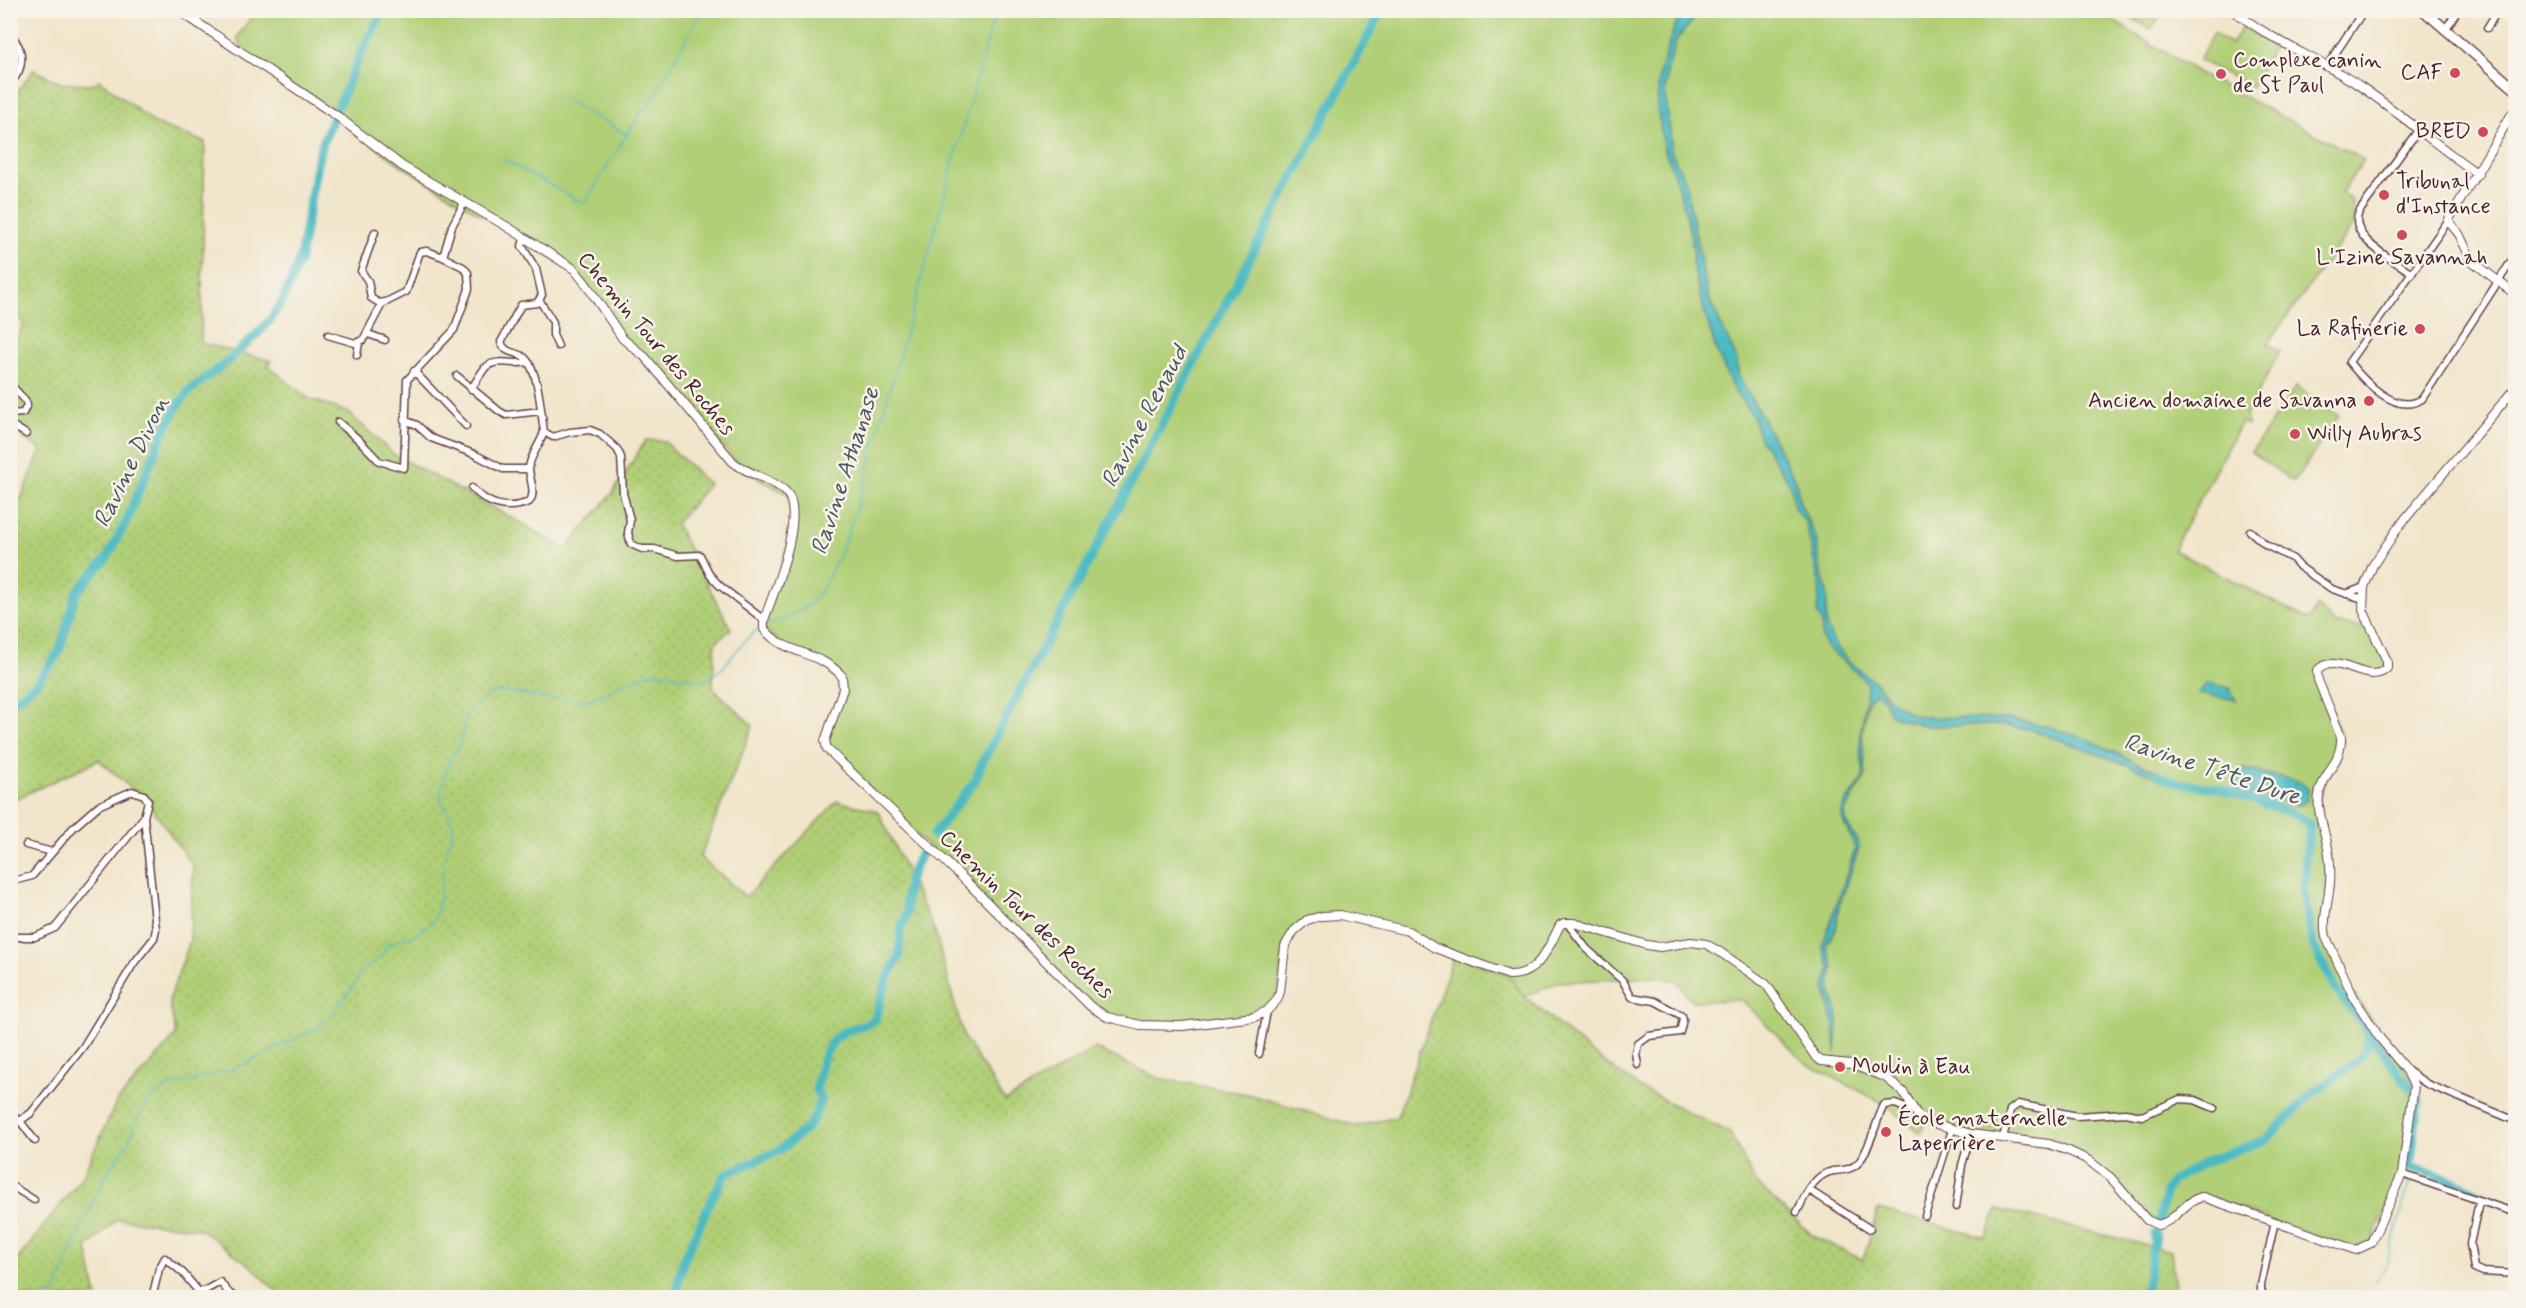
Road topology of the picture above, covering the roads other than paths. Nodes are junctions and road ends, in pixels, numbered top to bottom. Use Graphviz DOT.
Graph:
graph roads {
  1 [pos="178,10"];
  2 [pos="2234,10"];
  3 [pos="2364,10"];
  4 [pos="2423,10"];
  5 [pos="2428,10"];
  6 [pos="2458,10"];
  7 [pos="2498,10"];
  8 [pos="2487,28"];
  9 [pos="2446,29"];
  10 [pos="10,34"];
  11 [pos="2327,66"];
  12 [pos="10,83"];
  13 [pos="2516,84"];
  14 [pos="2516,90"];
  15 [pos="2515,108"];
  16 [pos="2419,129"];
  17 [pos="2478,174"];
  18 [pos="464,203"];
  19 [pos="2448,221"];
  20 [pos="375,232"];
  21 [pos="524,239"];
  22 [pos="2516,254"];
  23 [pos="443,257"];
  24 [pos="2412,273"];
  25 [pos="2498,282"];
  26 [pos="2516,295"];
  27 [pos="540,301"];
  28 [pos="385,302"];
  29 [pos="368,334"];
  30 [pos="328,335"];
  31 [pos="385,340"];
  32 [pos="358,343"];
  33 [pos="558,346"];
  34 [pos="357,354"];
  35 [pos="528,362"];
  36 [pos="414,371"];
  37 [pos="457,376"];
  38 [pos="10,384"];
  39 [pos="2516,387"];
  40 [pos="471,389"];
  41 [pos="541,411"];
  42 [pos="10,414"];
  43 [pos="404,420"];
  44 [pos="338,422"];
  45 [pos="10,424"];
  46 [pos="466,426"];
  47 [pos="544,432"];
  48 [pos="26,434"];
  49 [pos="529,469"];
  50 [pos="472,488"];
  51 [pos="2250,531"];
  52 [pos="2364,587"];
  53 [pos="2345,595"];
  54 [pos="2363,599"];
  55 [pos="764,620"];
  56 [pos="144,817"];
  57 [pos="26,845"];
  58 [pos="52,852"];
  59 [pos="10,882"];
  60 [pos="1567,923"];
  61 [pos="10,937"];
  62 [pos="10,987"];
  63 [pos="10,994"];
  64 [pos="1267,1011"];
  65 [pos="1259,1054"];
  66 [pos="1638,1065"];
  67 [pos="2407,1071"];
  68 [pos="2214,1107"];
  69 [pos="1913,1111"];
  70 [pos="10,1114"];
  71 [pos="20,1121"];
  72 [pos="2516,1121"];
  73 [pos="1952,1130"];
  74 [pos="1971,1134"];
  75 [pos="2003,1138"];
  76 [pos="35,1141"];
  77 [pos="2402,1174"];
  78 [pos="10,1185"];
  79 [pos="1809,1189"];
  80 [pos="34,1200"];
  81 [pos="2479,1202"];
  82 [pos="1956,1207"];
  83 [pos="1797,1212"];
  84 [pos="2516,1214"];
  85 [pos="1925,1216"];
  86 [pos="2276,1221"];
  87 [pos="1870,1229"];
  88 [pos="2516,1274"];
  89 [pos="152,1298"];
  90 [pos="237,1298"];
  91 [pos="2265,1298"];
  1 -- 18 [label="street, Chemin Tour des Roches"];
  2 -- 11 [label="street"];
  3 -- 11 [label="street"];
  4 -- 9 [label="main road"];
  5 -- 9 [label="main road"];
  6 -- 9 [label="street"];
  7 -- 8 [label="street"];
  9 -- 13 [label="main road"];
  9 -- 14 [label="main road"];
  10 -- 12 [label="street"];
  11 -- 16 [label="street"];
  15 -- 17 [label="street"];
  16 -- 17 [label="street"];
  16 -- 24 [label="street"];
  17 -- 19 [label="street"];
  18 -- 21 [label="street, Chemin Tour des Roches"];
  18 -- 23 [label="street"];
  19 -- 24 [label="street"];
  19 -- 25 [label="street"];
  20 -- 28 [label="street"];
  21 -- 27 [label="street"];
  21 -- 55 [label="street, Chemin Tour des Roches"];
  22 -- 25 [label="street"];
  23 -- 28 [label="street"];
  23 -- 36 [label="street"];
  24 -- 25 [label="street"];
  25 -- 26 [label="street"];
  27 -- 33 [label="street"];
  27 -- 35 [label="street"];
  28 -- 29 [label="street"];
  29 -- 31 [label="street"];
  29 -- 32 [label="street"];
  30 -- 32 [label="street"];
  32 -- 34 [label="street"];
  35 -- 40 [label="street"];
  35 -- 41 [label="street"];
  36 -- 43 [label="street"];
  36 -- 46 [label="street"];
  37 -- 40 [label="street"];
  38 -- 42 [label="street"];
  39 -- 52 [label="street"];
  40 -- 41 [label="street"];
  41 -- 47 [label="street"];
  43 -- 44 [label="street"];
  43 -- 49 [label="street"];
  45 -- 48 [label="street"];
  47 -- 49 [label="street"];
  47 -- 55 [label="street"];
  49 -- 50 [label="street"];
  51 -- 53 [label="street"];
  52 -- 53 [label="street"];
  52 -- 54 [label="street"];
  53 -- 54 [label="street"];
  54 -- 67 [label="street"];
  55 -- 64 [label="street, Chemin Tour des Roches"];
  56 -- 58 [label="street"];
  56 -- 61 [label="street"];
  56 -- 71 [label="street"];
  57 -- 58 [label="street"];
  58 -- 59 [label="street"];
  60 -- 64 [label="street"];
  60 -- 66 [label="street"];
  60 -- 69 [label="street"];
  62 -- 63 [label="street"];
  64 -- 65 [label="street"];
  67 -- 72 [label="street"];
  67 -- 77 [label="street"];
  68 -- 75 [label="street"];
  69 -- 73 [label="street"];
  69 -- 79 [label="street"];
  70 -- 71 [label="street"];
  71 -- 76 [label="street"];
  73 -- 74 [label="street"];
  73 -- 85 [label="street"];
  74 -- 75 [label="street"];
  74 -- 82 [label="street"];
  75 -- 86 [label="street"];
  77 -- 81 [label="street"];
  77 -- 86 [label="street"];
  78 -- 80 [label="street"];
  79 -- 83 [label="street"];
  79 -- 87 [label="street"];
  81 -- 84 [label="street"];
  81 -- 88 [label="street"];
  86 -- 91 [label="street"];
  89 -- 90 [label="street"];
}
